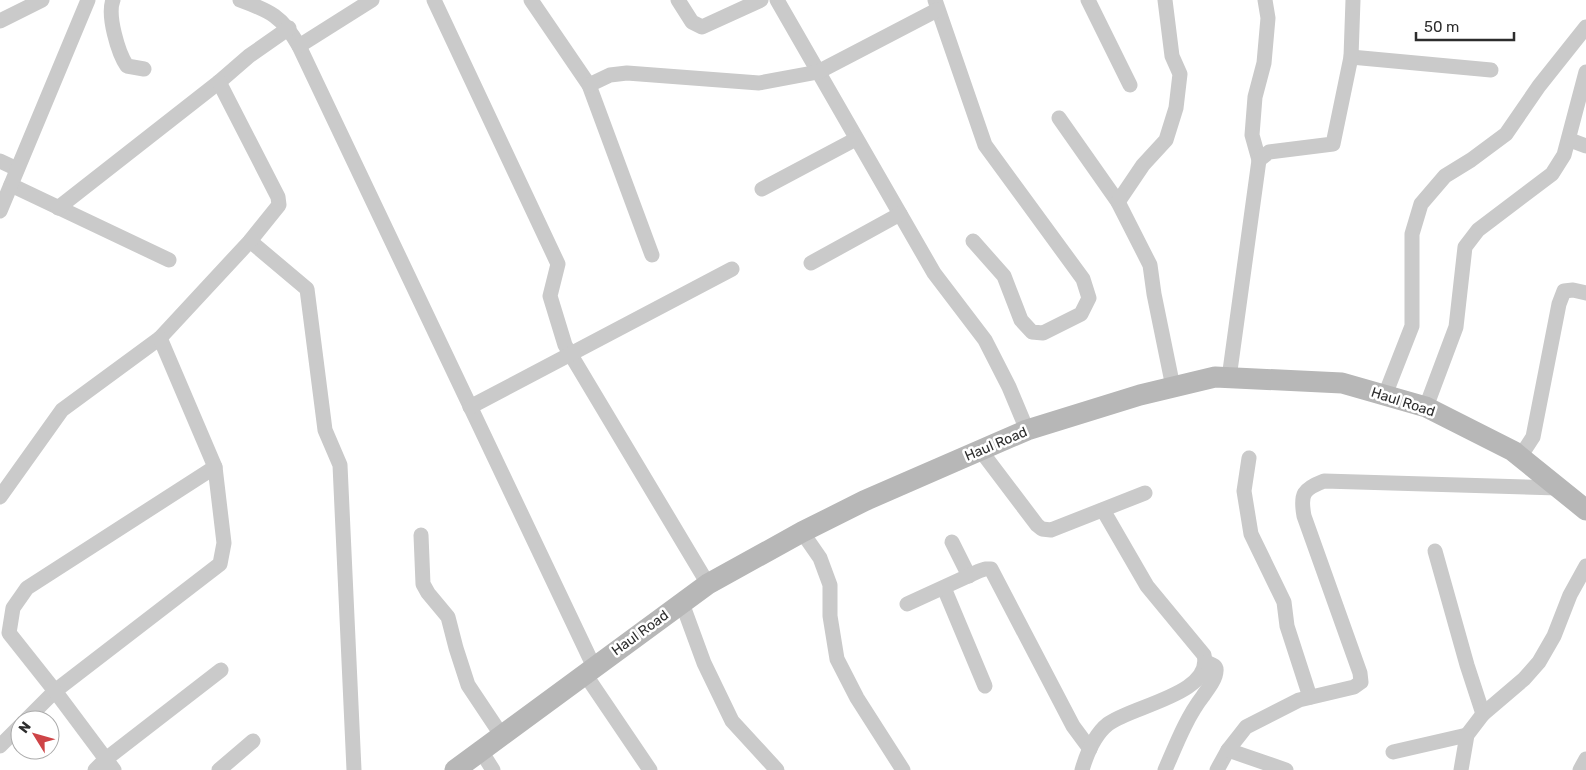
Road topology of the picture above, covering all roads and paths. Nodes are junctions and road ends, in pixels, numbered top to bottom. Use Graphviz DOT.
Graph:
graph roads {
  1 [pos="42,0"];
  2 [pos="88,0"];
  3 [pos="113,0"];
  4 [pos="240,0"];
  5 [pos="372,0"];
  6 [pos="434,0"];
  7 [pos="531,0"];
  8 [pos="678,0"];
  9 [pos="761,0"];
  10 [pos="777,0"];
  11 [pos="1088,0"];
  12 [pos="1165,0"];
  13 [pos="1265,0"];
  14 [pos="1352,0"];
  15 [pos="936,5"];
  16 [pos="0,21"];
  17 [pos="1586,27"];
  18 [pos="289,28"];
  19 [pos="299,46"];
  20 [pos="1351,57"];
  21 [pos="144,70"];
  22 [pos="1491,70"];
  23 [pos="818,72"];
  24 [pos="1586,72"];
  25 [pos="219,82"];
  26 [pos="1130,85"];
  27 [pos="589,86"];
  28 [pos="1059,118"];
  29 [pos="856,139"];
  30 [pos="1570,140"];
  31 [pos="1586,146"];
  32 [pos="1259,160"];
  33 [pos="0,161"];
  34 [pos="17,169"];
  35 [pos="11,185"];
  36 [pos="762,189"];
  37 [pos="1118,202"];
  38 [pos="58,208"];
  39 [pos="0,210"];
  40 [pos="900,214"];
  41 [pos="250,241"];
  42 [pos="973,241"];
  43 [pos="652,255"];
  44 [pos="169,260"];
  45 [pos="811,263"];
  46 [pos="732,269"];
  47 [pos="1586,293"];
  48 [pos="160,338"];
  49 [pos="570,354"];
  50 [pos="1229,378"];
  51 [pos="1174,387"];
  52 [pos="1385,395"];
  53 [pos="470,407"];
  54 [pos="1426,407"];
  55 [pos="1027,430"];
  56 [pos="981,451"];
  57 [pos="1520,457"];
  58 [pos="1249,458"];
  59 [pos="214,467"];
  60 [pos="1558,488"];
  61 [pos="1146,492"];
  62 [pos="0,497"];
  63 [pos="1103,510"];
  64 [pos="1586,510"];
  65 [pos="802,532"];
  66 [pos="420,535"];
  67 [pos="952,542"];
  68 [pos="1435,551"];
  69 [pos="1586,566"];
  70 [pos="969,576"];
  71 [pos="708,584"];
  72 [pos="944,588"];
  73 [pos="682,603"];
  74 [pos="907,604"];
  75 [pos="1206,662"];
  76 [pos="221,670"];
  77 [pos="589,670"];
  78 [pos="986,686"];
  79 [pos="55,691"];
  80 [pos="1310,697"];
  81 [pos="36,710"];
  82 [pos="1483,714"];
  83 [pos="1467,735"];
  84 [pos="10,736"];
  85 [pos="502,736"];
  86 [pos="253,742"];
  87 [pos="0,746"];
  88 [pos="1090,749"];
  89 [pos="1228,750"];
  90 [pos="481,751"];
  91 [pos="1393,752"];
  92 [pos="1586,759"];
  93 [pos="105,766"];
  94 [pos="1282,769"];
  95 [pos="218,770"];
  96 [pos="354,770"];
  97 [pos="455,770"];
  98 [pos="493,770"];
  99 [pos="650,770"];
  100 [pos="777,770"];
  101 [pos="903,770"];
  102 [pos="1082,770"];
  103 [pos="1165,770"];
  104 [pos="1217,770"];
  105 [pos="1461,770"];
  106 [pos="1580,770"];
  1 -- 16 [label="street"];
  2 -- 34 [label="street"];
  3 -- 21 [label="street"];
  4 -- 18 [label="street"];
  5 -- 19 [label="street"];
  6 -- 49 [label="street"];
  7 -- 27 [label="street"];
  8 -- 9 [label="street"];
  10 -- 23 [label="street"];
  11 -- 26 [label="street"];
  12 -- 37 [label="street"];
  13 -- 32 [label="street"];
  14 -- 20 [label="street"];
  15 -- 23 [label="street"];
  15 -- 42 [label="street"];
  17 -- 52 [label="street"];
  18 -- 19 [label="street"];
  18 -- 25 [label="street"];
  19 -- 53 [label="street"];
  20 -- 22 [label="street"];
  20 -- 32 [label="street"];
  23 -- 27 [label="street"];
  23 -- 29 [label="street"];
  24 -- 30 [label="street"];
  25 -- 38 [label="street"];
  25 -- 41 [label="street"];
  27 -- 43 [label="street"];
  28 -- 37 [label="street"];
  29 -- 36 [label="street"];
  29 -- 40 [label="street"];
  30 -- 31 [label="street"];
  30 -- 54 [label="street"];
  32 -- 50 [label="street"];
  33 -- 34 [label="street"];
  34 -- 35 [label="street"];
  35 -- 38 [label="street"];
  35 -- 39 [label="street"];
  37 -- 51 [label="street"];
  38 -- 44 [label="street"];
  40 -- 45 [label="street"];
  40 -- 55 [label="street"];
  41 -- 48 [label="street"];
  41 -- 96 [label="street"];
  46 -- 49 [label="street"];
  47 -- 57 [label="street"];
  48 -- 59 [label="street"];
  48 -- 62 [label="street"];
  49 -- 53 [label="street"];
  49 -- 71 [label="street"];
  50 -- 51 [label="main road, Haul Road"];
  50 -- 52 [label="main road, Haul Road"];
  51 -- 55 [label="main road, Haul Road"];
  52 -- 54 [label="main road, Haul Road"];
  53 -- 77 [label="street"];
  54 -- 57 [label="main road, Haul Road"];
  55 -- 56 [label="main road, Haul Road"];
  56 -- 63 [label="street"];
  56 -- 65 [label="main road, Haul Road"];
  57 -- 60 [label="main road, Haul Road"];
  58 -- 80 [label="street"];
  59 -- 79 [label="street"];
  59 -- 79 [label="street"];
  60 -- 64 [label="main road, Haul Road"];
  60 -- 80 [label="street"];
  61 -- 63 [label="street"];
  63 -- 75 [label="street"];
  65 -- 71 [label="main road, Haul Road"];
  65 -- 101 [label="street"];
  66 -- 85 [label="street"];
  67 -- 70 [label="street"];
  68 -- 82 [label="street"];
  69 -- 82 [label="street"];
  70 -- 72 [label="street"];
  70 -- 88 [label="street"];
  71 -- 73 [label="main road, Haul Road"];
  72 -- 74 [label="street"];
  72 -- 78 [label="street"];
  73 -- 77 [label="main road, Haul Road"];
  73 -- 100 [label="street"];
  75 -- 88 [label="street"];
  75 -- 103 [label="street"];
  76 -- 93 [label="street"];
  77 -- 85 [label="main road, Haul Road"];
  77 -- 99 [label="street"];
  79 -- 81 [label="street"];
  79 -- 93 [label="street"];
  80 -- 89 [label="street"];
  82 -- 83 [label="street"];
  83 -- 91 [label="street"];
  83 -- 105 [label="street"];
  84 -- 87 [label="street"];
  85 -- 90 [label="main road, Haul Road"];
  86 -- 95 [label="street"];
  88 -- 102 [label="street"];
  89 -- 94 [label="street"];
  89 -- 104 [label="street"];
  90 -- 97 [label="main road, Haul Road"];
  90 -- 98 [label="street"];
  92 -- 106 [label="street"];
}
